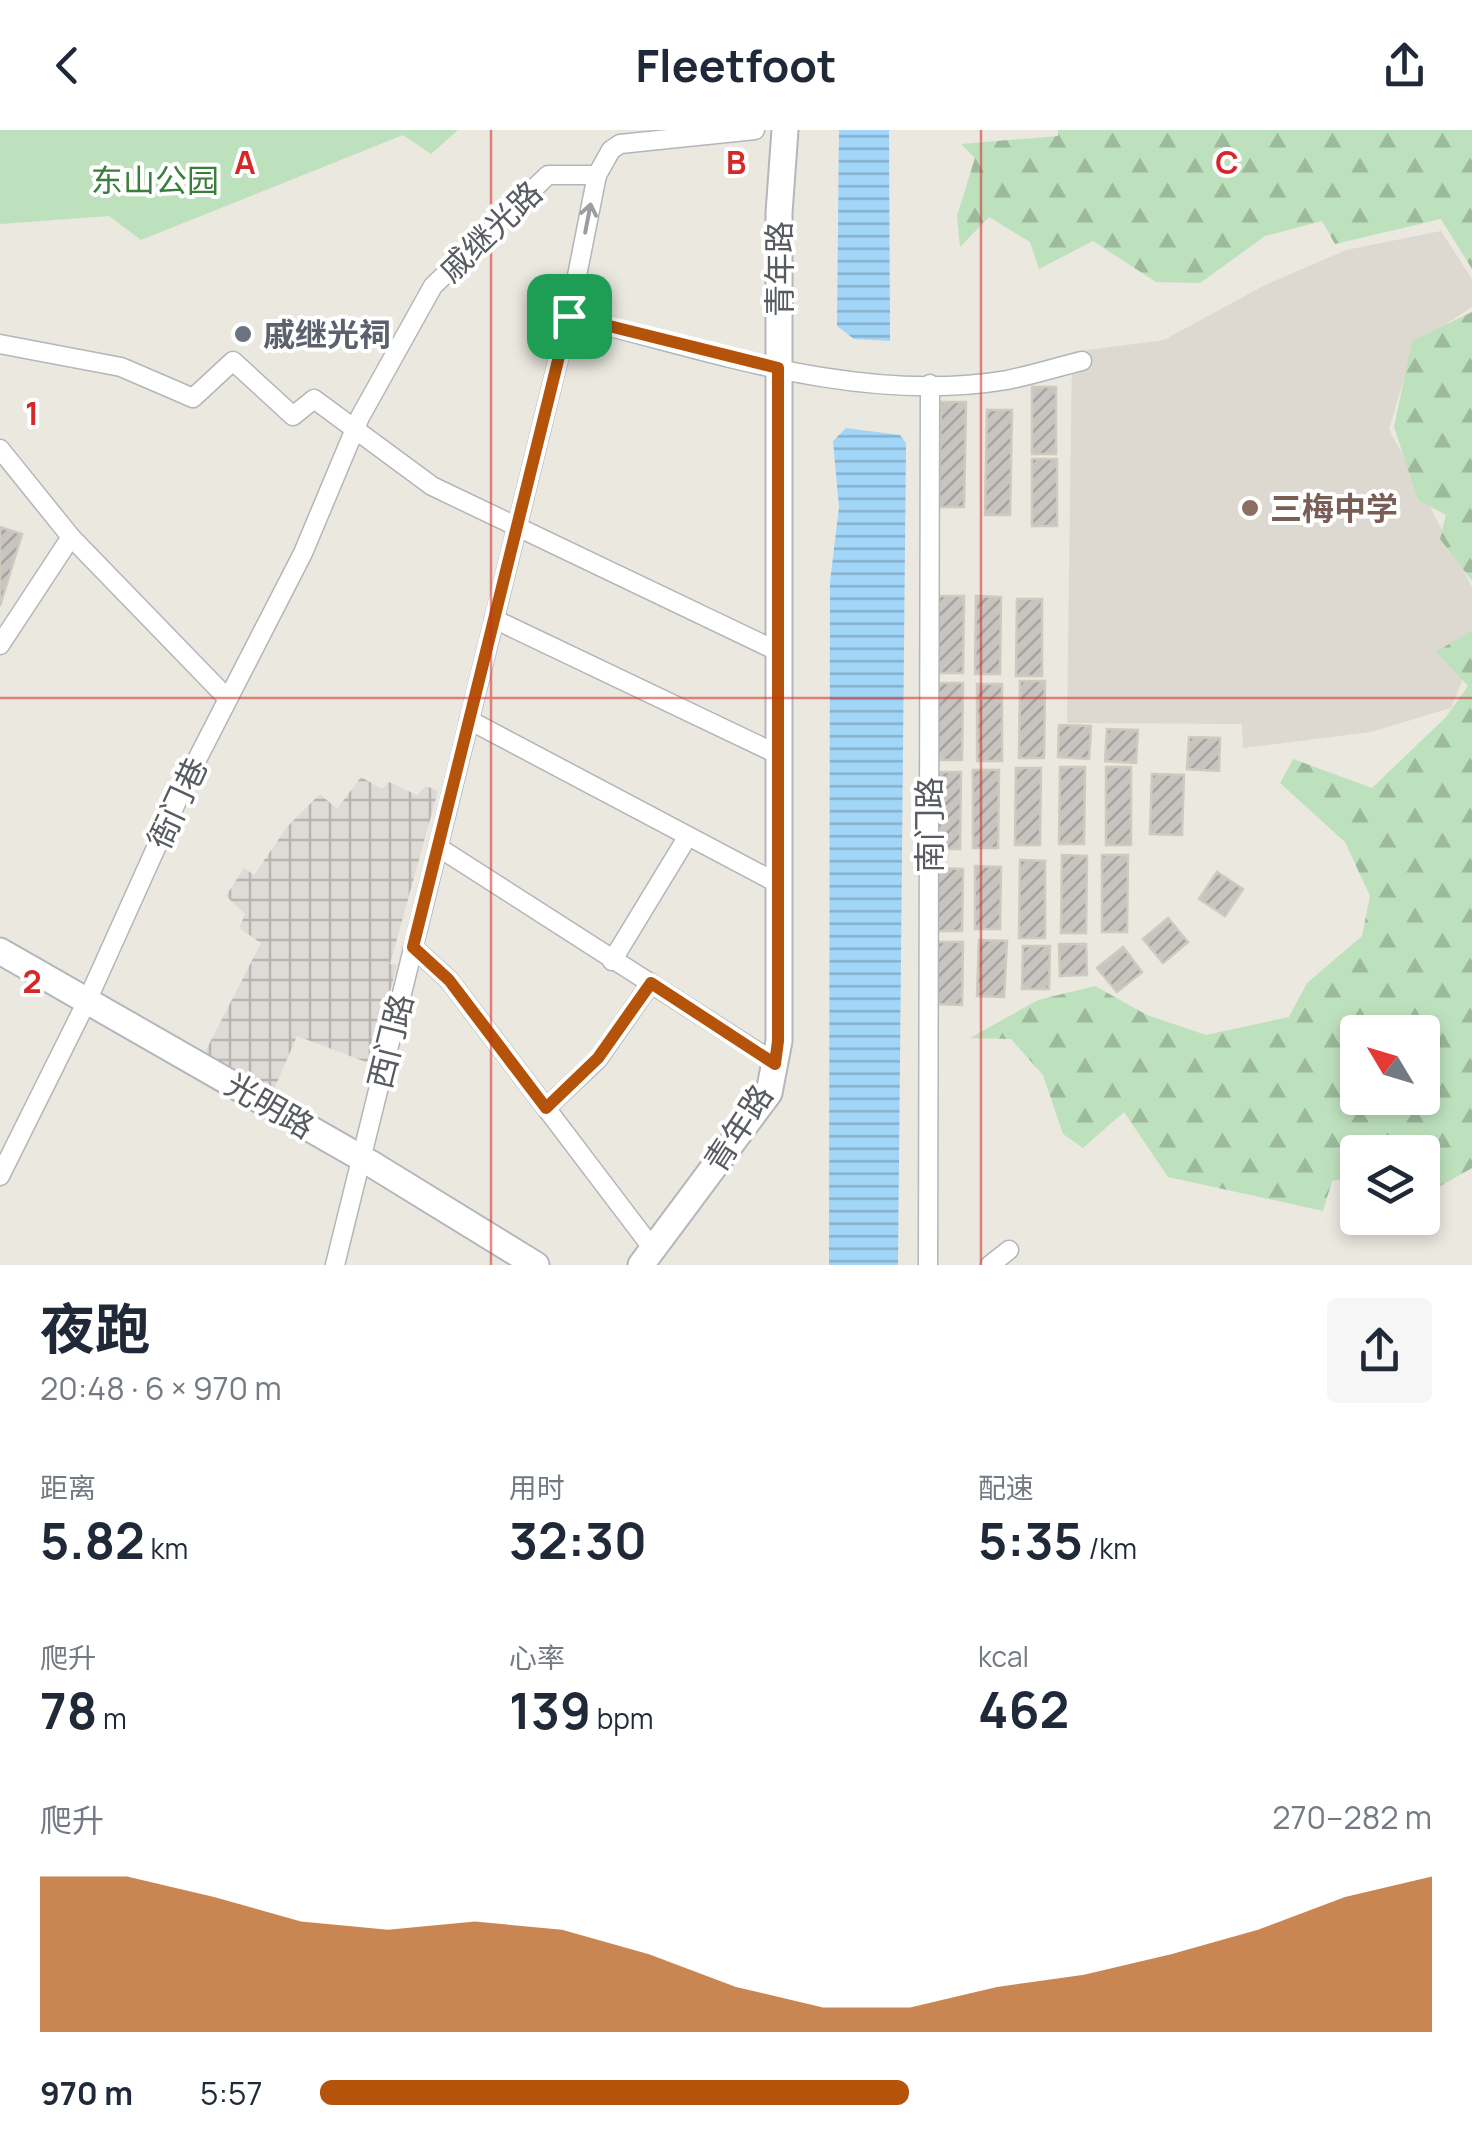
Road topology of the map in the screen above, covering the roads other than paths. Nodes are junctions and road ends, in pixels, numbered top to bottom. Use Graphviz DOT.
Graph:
graph roads {
  1 [pos="755,130"];
  2 [pos="785,130"];
  3 [pos="597,174"];
  4 [pos="569,316"];
  5 [pos="0,344"];
  6 [pos="1082,361"];
  7 [pos="778,368"];
  8 [pos="925,385"];
  9 [pos="354,431"];
  10 [pos="0,449"];
  11 [pos="516,530"];
  12 [pos="72,537"];
  13 [pos="494,619"];
  14 [pos="0,645"];
  15 [pos="779,652"];
  16 [pos="228,699"];
  17 [pos="469,720"];
  18 [pos="779,756"];
  19 [pos="688,836"];
  20 [pos="438,847"];
  21 [pos="778,884"];
  22 [pos="413,947"];
  23 [pos="0,951"];
  24 [pos="612,961"];
  25 [pos="651,983"];
  26 [pos="87,1001"];
  27 [pos="775,1064"];
  28 [pos="546,1108"];
  29 [pos="361,1158"];
  30 [pos="0,1176"];
  31 [pos="1010,1250"];
  32 [pos="647,1257"];
  33 [pos="335,1265"];
  34 [pos="536,1265"];
  35 [pos="928,1265"];
  36 [pos="990,1265"];
  1 -- 3 [label="street"];
  2 -- 7 [label="main road, 青年路"];
  4 -- 3 [label="street, 西门路, one-way"];
  3 -- 9 [label="street, 戚继光路"];
  4 -- 7 [label="street"];
  4 -- 11 [label="street, 西门路"];
  5 -- 9 [label="street"];
  6 -- 8 [label="street"];
  7 -- 8 [label="street"];
  7 -- 15 [label="main road, 青年路"];
  8 -- 35 [label="street, 南门路"];
  9 -- 11 [label="street"];
  9 -- 16 [label="street, 衙门巷"];
  10 -- 12 [label="street"];
  11 -- 13 [label="street, 西门路"];
  11 -- 15 [label="street"];
  12 -- 14 [label="street"];
  12 -- 16 [label="street"];
  13 -- 17 [label="street, 西门路"];
  13 -- 18 [label="street"];
  15 -- 18 [label="main road, 青年路"];
  16 -- 26 [label="street, 衙门巷"];
  17 -- 19 [label="street"];
  17 -- 20 [label="street, 西门路"];
  18 -- 21 [label="main road, 青年路"];
  19 -- 21 [label="street"];
  19 -- 24 [label="street"];
  20 -- 22 [label="street, 西门路"];
  20 -- 24 [label="street"];
  21 -- 27 [label="main road, 青年路"];
  22 -- 28 [label="street"];
  22 -- 29 [label="street, 西门路"];
  23 -- 26 [label="main road, 光明路"];
  24 -- 25 [label="street"];
  25 -- 27 [label="street"];
  25 -- 28 [label="street"];
  26 -- 29 [label="main road, 光明路"];
  26 -- 30 [label="street, 衙门巷"];
  27 -- 32 [label="main road, 青年路"];
  28 -- 32 [label="street"];
  29 -- 33 [label="street, 西门路"];
  29 -- 34 [label="main road, 光明路"];
  31 -- 36 [label="street"];
}
